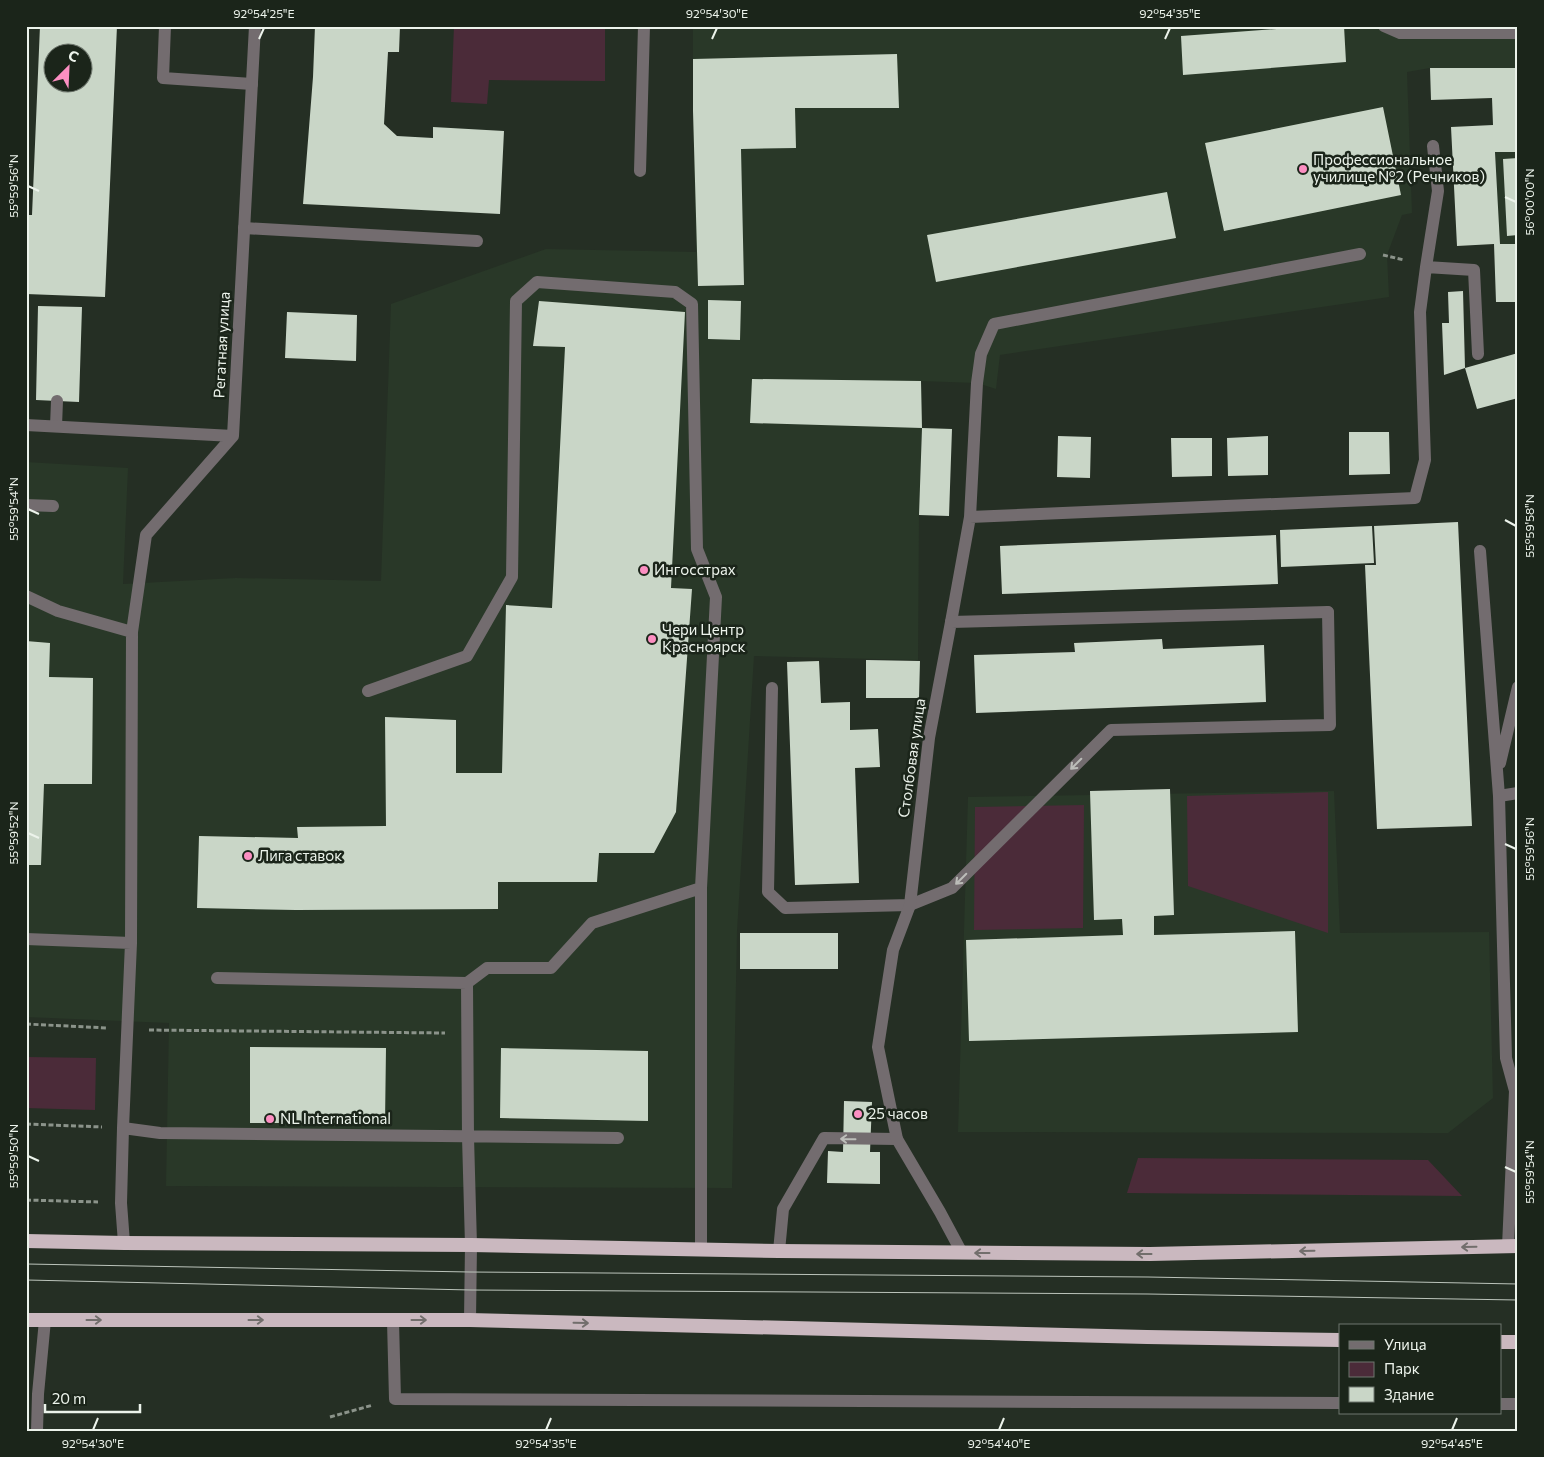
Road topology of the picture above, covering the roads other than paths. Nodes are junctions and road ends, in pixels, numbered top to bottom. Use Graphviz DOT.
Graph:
graph roads {
  1 [pos="165,26"];
  2 [pos="255,26"];
  3 [pos="644,26"];
  4 [pos="1384,26"];
  5 [pos="1518,33"];
  6 [pos="252,84"];
  7 [pos="1433,146"];
  8 [pos="640,171"];
  9 [pos="244,228"];
  10 [pos="477,240"];
  11 [pos="1360,254"];
  12 [pos="1426,267"];
  13 [pos="1478,354"];
  14 [pos="57,401"];
  15 [pos="26,425"];
  16 [pos="56,426"];
  17 [pos="233,436"];
  18 [pos="26,505"];
  19 [pos="54,506"];
  20 [pos="970,517"];
  21 [pos="1480,551"];
  22 [pos="26,596"];
  23 [pos="952,622"];
  24 [pos="132,632"];
  25 [pos="1518,687"];
  26 [pos="772,688"];
  27 [pos="368,691"];
  28 [pos="1497,775"];
  29 [pos="1518,793"];
  30 [pos="1499,796"];
  31 [pos="701,888"];
  32 [pos="910,905"];
  33 [pos="26,939"];
  34 [pos="131,944"];
  35 [pos="217,978"];
  36 [pos="467,983"];
  37 [pos="1516,1091"];
  38 [pos="122,1128"];
  39 [pos="468,1137"];
  40 [pos="618,1138"];
  41 [pos="897,1139"];
  42 [pos="26,1241"];
  43 [pos="124,1244"];
  44 [pos="471,1245"];
  45 [pos="1513,1246"];
  46 [pos="702,1248"];
  47 [pos="779,1251"];
  48 [pos="962,1253"];
  49 [pos="26,1320"];
  50 [pos="45,1320"];
  51 [pos="470,1320"];
  52 [pos="393,1321"];
  53 [pos="1339,1340"];
  54 [pos="1502,1342"];
  55 [pos="1518,1342"];
  56 [pos="1339,1403"];
  57 [pos="1502,1404"];
  58 [pos="1518,1404"];
  59 [pos="37,1431"];
  1 -- 6 [label="street"];
  2 -- 6 [label="street, Регатная улица"];
  3 -- 8 [label="street"];
  4 -- 5 [label="street"];
  6 -- 9 [label="street, Регатная улица"];
  7 -- 12 [label="street"];
  9 -- 10 [label="street"];
  9 -- 17 [label="street, Регатная улица"];
  11 -- 20 [label="street, Столбовая улица"];
  12 -- 13 [label="street"];
  12 -- 20 [label="street"];
  14 -- 16 [label="street"];
  15 -- 16 [label="street"];
  16 -- 17 [label="street"];
  17 -- 24 [label="street"];
  18 -- 19 [label="street"];
  20 -- 23 [label="street, Столбовая улица"];
  21 -- 28 [label="street"];
  22 -- 24 [label="street"];
  23 -- 32 [label="street, Столбовая улица"];
  23 -- 32 [label="street, one-way"];
  24 -- 34 [label="street"];
  25 -- 28 [label="street"];
  26 -- 32 [label="street"];
  27 -- 31 [label="street"];
  28 -- 30 [label="street"];
  29 -- 30 [label="street"];
  30 -- 37 [label="street"];
  31 -- 36 [label="street"];
  31 -- 46 [label="street"];
  32 -- 41 [label="street, Столбовая улица"];
  33 -- 34 [label="street"];
  34 -- 38 [label="street"];
  35 -- 36 [label="street"];
  36 -- 39 [label="street"];
  37 -- 45 [label="street"];
  38 -- 39 [label="street"];
  38 -- 43 [label="street"];
  39 -- 40 [label="street"];
  39 -- 44 [label="street"];
  41 -- 47 [label="street, one-way"];
  41 -- 48 [label="street, Столбовая улица"];
  42 -- 43 [label="highway"];
  43 -- 44 [label="highway"];
  44 -- 46 [label="highway"];
  44 -- 51 [label="street"];
  45 -- 48 [label="highway, one-way"];
  46 -- 47 [label="highway"];
  47 -- 48 [label="highway"];
  49 -- 50 [label="highway"];
  50 -- 52 [label="highway, one-way"];
  50 -- 59 [label="street"];
  52 -- 51 [label="highway, one-way"];
  51 -- 53 [label="highway, one-way"];
  52 -- 56 [label="street"];
  54 -- 55 [label="highway"];
  57 -- 58 [label="street"];
}
